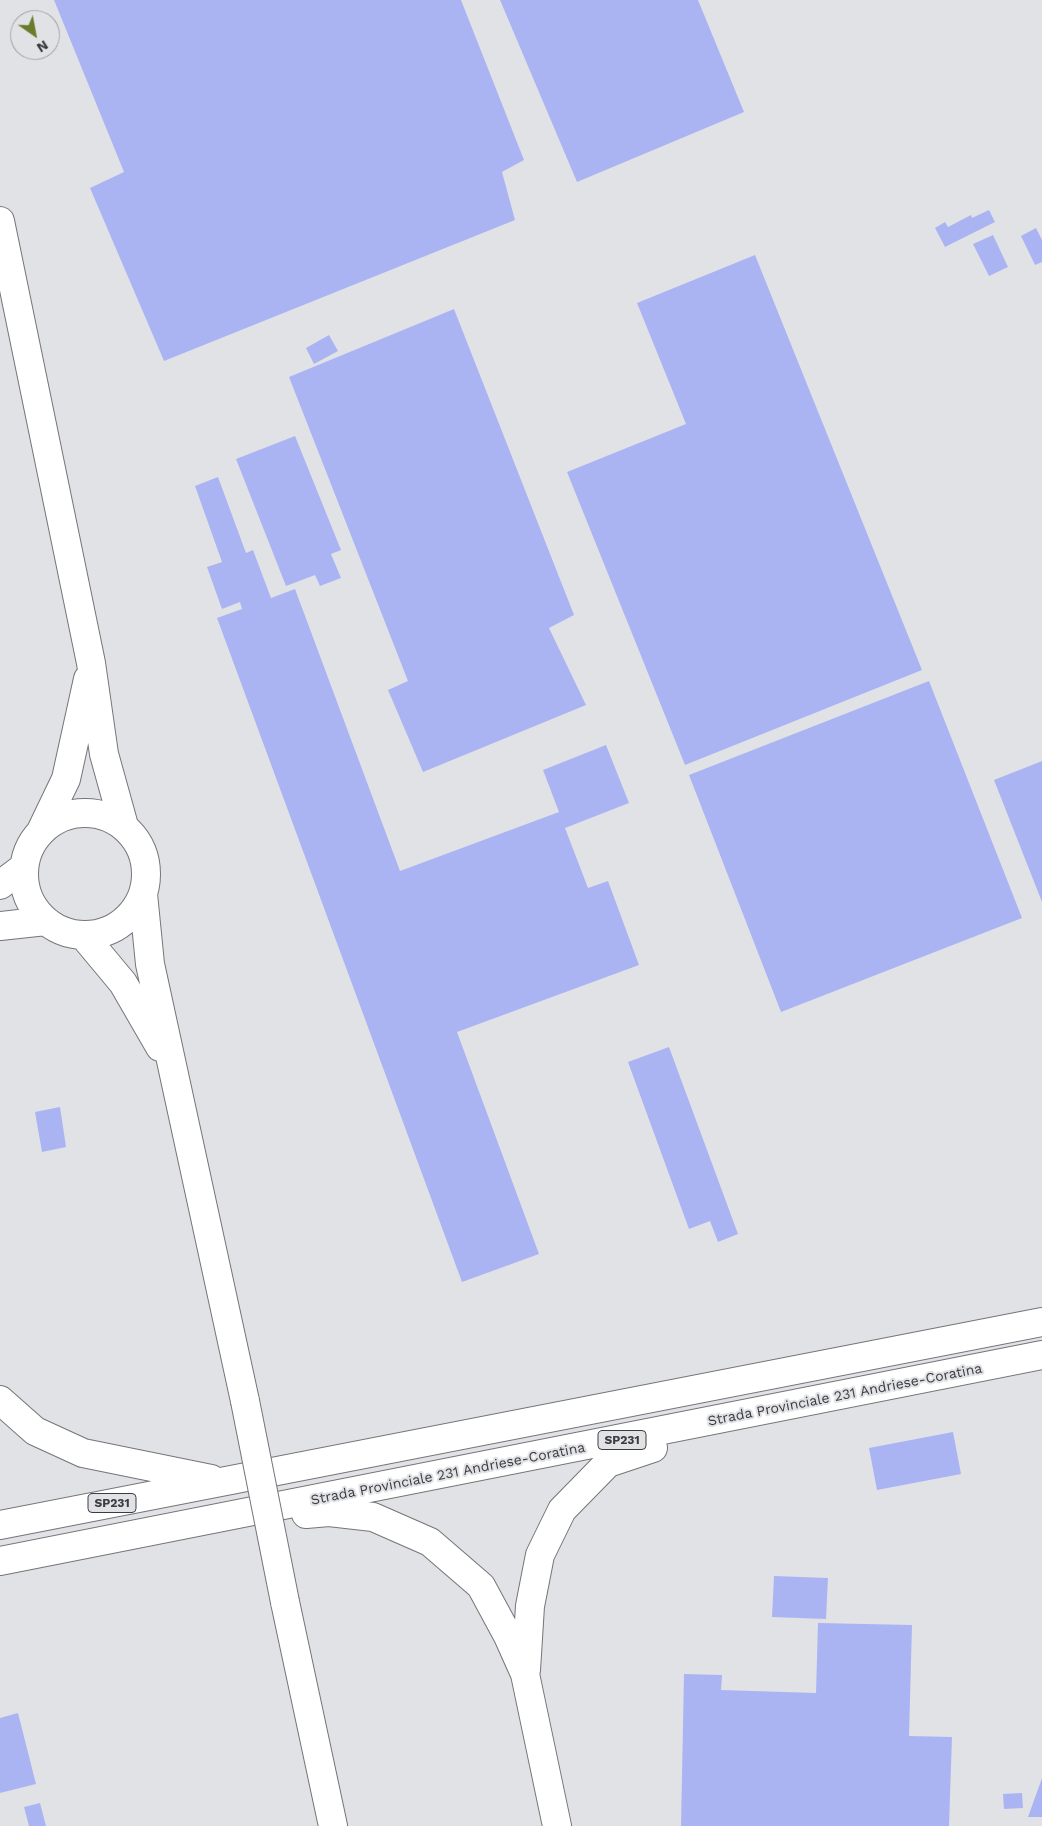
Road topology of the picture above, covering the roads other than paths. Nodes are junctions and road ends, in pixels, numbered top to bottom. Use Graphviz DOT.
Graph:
graph roads {
  1 [pos="0,220"];
  2 [pos="91,663"];
  3 [pos="124,826"];
  4 [pos="32,848"];
  5 [pos="0,885"];
  6 [pos="143,894"];
  7 [pos="46,922"];
  8 [pos="0,926"];
  9 [pos="83,935"];
  10 [pos="172,1066"];
  11 [pos="1042,1322"];
  12 [pos="1042,1356"];
  13 [pos="0,1400"];
  14 [pos="722,1420"];
  15 [pos="225,1482"];
  16 [pos="202,1522"];
  17 [pos="0,1525"];
  18 [pos="0,1561"];
  19 [pos="525,1674"];
  20 [pos="333,1826"];
  21 [pos="557,1826"];
  1 -- 2 [label="main road"];
  2 -- 3 [label="main road"];
  2 -- 4 [label="main road"];
  3 -- 4 [label="main road"];
  3 -- 6 [label="main road"];
  4 -- 5 [label="main road"];
  4 -- 7 [label="main road"];
  6 -- 9 [label="main road"];
  6 -- 10 [label="main road"];
  7 -- 8 [label="main road"];
  7 -- 9 [label="main road"];
  9 -- 10 [label="main road"];
  10 -- 20 [label="main road, bridge"];
  11 -- 15 [label="main road, SP231"];
  12 -- 14 [label="main road, Strada Provinciale 231 Andriese-Coratina / SP231"];
  13 -- 15 [label="main road"];
  14 -- 16 [label="main road, Strada Provinciale 231 Andriese-Coratina / SP231"];
  14 -- 19 [label="main road"];
  15 -- 17 [label="main road, SP231"];
  16 -- 18 [label="main road, Strada Provinciale 231 Andriese-Coratina / SP231"];
  16 -- 19 [label="main road"];
  19 -- 21 [label="main road"];
}
